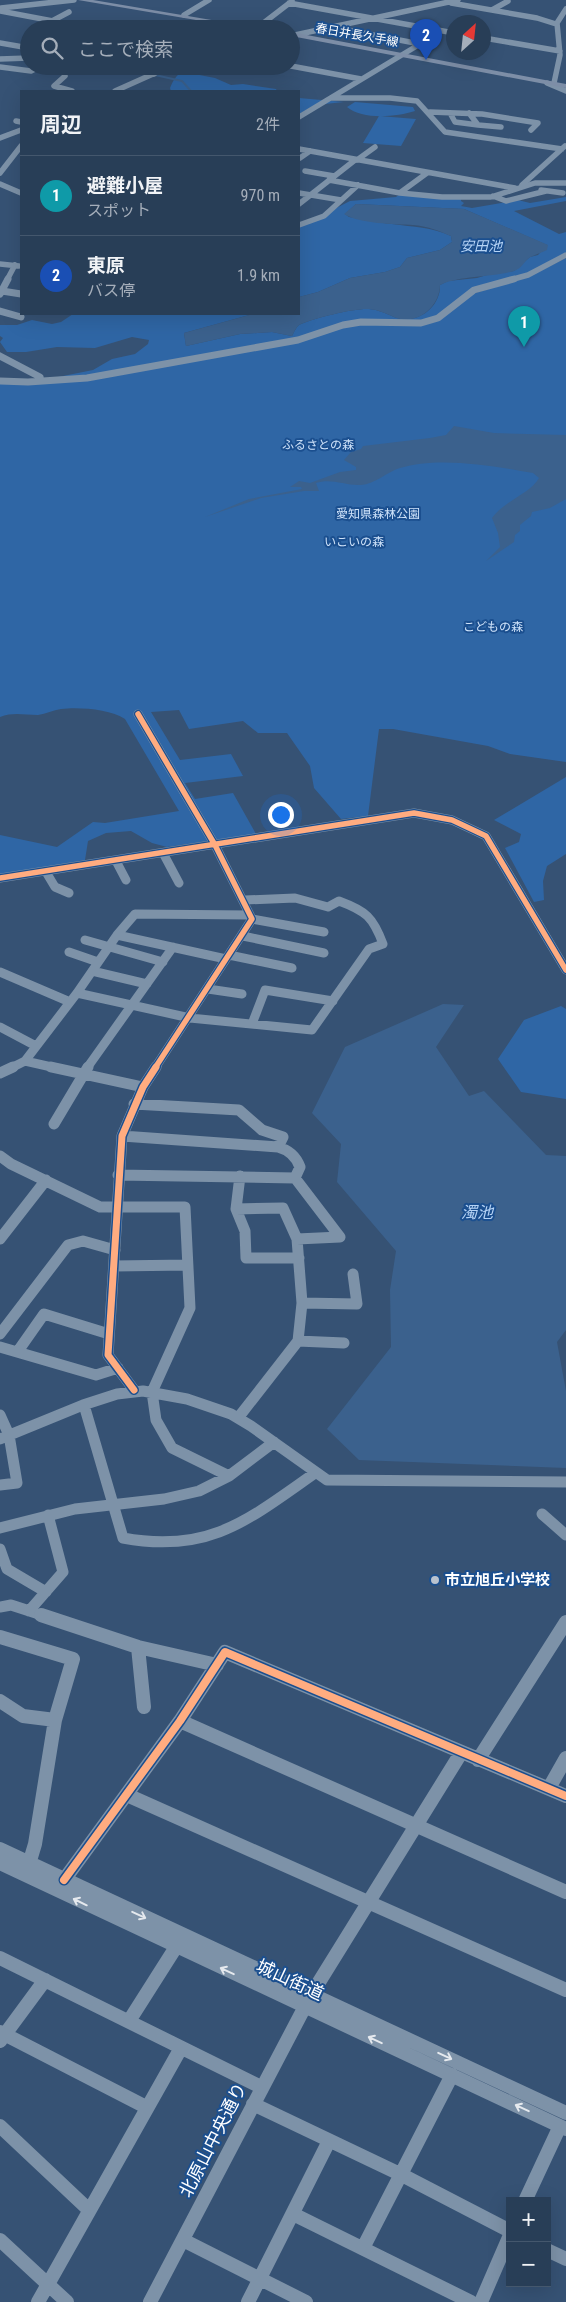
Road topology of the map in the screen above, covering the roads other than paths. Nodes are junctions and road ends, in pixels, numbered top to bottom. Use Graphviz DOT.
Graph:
graph roads {
  1 [pos="74,0"];
  2 [pos="81,0"];
  3 [pos="209,0"];
  4 [pos="428,0"];
  5 [pos="458,0"];
  6 [pos="473,0"];
  7 [pos="508,0"];
  8 [pos="291,2"];
  9 [pos="446,2"];
  10 [pos="333,7"];
  11 [pos="0,9"];
  12 [pos="566,9"];
  13 [pos="492,10"];
  14 [pos="69,12"];
  15 [pos="184,15"];
  16 [pos="383,16"];
  17 [pos="372,18"];
  18 [pos="48,20"];
  19 [pos="54,20"];
  20 [pos="213,20"];
  21 [pos="269,20"];
  22 [pos="556,24"];
  23 [pos="331,26"];
  24 [pos="446,32"];
  25 [pos="300,33"];
  26 [pos="300,36"];
  27 [pos="491,39"];
  28 [pos="0,43"];
  29 [pos="20,46"];
  30 [pos="560,52"];
  31 [pos="402,54"];
  32 [pos="20,58"];
  33 [pos="0,59"];
  34 [pos="559,61"];
  35 [pos="566,62"];
  36 [pos="0,67"];
  37 [pos="300,68"];
  38 [pos="20,70"];
  39 [pos="150,75"];
  40 [pos="64,76"];
  41 [pos="361,79"];
  42 [pos="544,81"];
  43 [pos="554,83"];
  44 [pos="566,84"];
  45 [pos="68,90"];
  46 [pos="117,90"];
  47 [pos="566,91"];
  48 [pos="331,98"];
  49 [pos="430,112"];
  50 [pos="450,113"];
  51 [pos="470,113"];
  52 [pos="300,116"];
  53 [pos="478,125"];
  54 [pos="501,128"];
  55 [pos="20,130"];
  56 [pos="532,130"];
  57 [pos="13,133"];
  58 [pos="20,136"];
  59 [pos="0,138"];
  60 [pos="20,147"];
  61 [pos="565,147"];
  62 [pos="375,148"];
  63 [pos="300,149"];
  64 [pos="310,151"];
  65 [pos="300,158"];
  66 [pos="356,160"];
  67 [pos="305,171"];
  68 [pos="0,173"];
  69 [pos="427,173"];
  70 [pos="331,178"];
  71 [pos="566,183"];
  72 [pos="0,184"];
  73 [pos="358,185"];
  74 [pos="518,188"];
  75 [pos="546,191"];
  76 [pos="401,192"];
  77 [pos="20,193"];
  78 [pos="300,193"];
  79 [pos="563,193"];
  80 [pos="310,194"];
  81 [pos="492,196"];
  82 [pos="341,200"];
  83 [pos="300,203"];
  84 [pos="468,203"];
  85 [pos="300,225"];
  86 [pos="566,255"];
  87 [pos="0,264"];
  88 [pos="18,266"];
  89 [pos="1,292"];
  90 [pos="20,294"];
  91 [pos="0,312"];
  92 [pos="21,317"];
  93 [pos="0,356"];
  94 [pos="0,380"];
  95 [pos="138,714"];
  96 [pos="215,845"];
  97 [pos="164,853"];
  98 [pos="116,861"];
  99 [pos="46,872"];
  100 [pos="0,878"];
  101 [pos="126,880"];
  102 [pos="179,883"];
  103 [pos="69,893"];
  104 [pos="244,900"];
  105 [pos="251,917"];
  106 [pos="324,932"];
  107 [pos="117,935"];
  108 [pos="243,936"];
  109 [pos="86,940"];
  110 [pos="173,947"];
  111 [pos="108,948"];
  112 [pos="68,952"];
  113 [pos="324,953"];
  114 [pos="228,957"];
  115 [pos="98,962"];
  116 [pos="162,962"];
  117 [pos="292,968"];
  118 [pos="566,970"];
  119 [pos="92,971"];
  120 [pos="0,972"];
  121 [pos="147,984"];
  122 [pos="208,989"];
  123 [pos="77,993"];
  124 [pos="242,994"];
  125 [pos="70,1002"];
  126 [pos="333,1002"];
  127 [pos="132,1006"];
  128 [pos="190,1018"];
  129 [pos="252,1024"];
  130 [pos="0,1027"];
  131 [pos="36,1046"];
  132 [pos="25,1061"];
  133 [pos="0,1073"];
  134 [pos="83,1074"];
  135 [pos="143,1087"];
  136 [pos="134,1104"];
  137 [pos="54,1124"];
  138 [pos="122,1136"];
  139 [pos="278,1147"];
  140 [pos="0,1156"];
  141 [pos="118,1175"];
  142 [pos="240,1176"];
  143 [pos="295,1178"];
  144 [pos="46,1180"];
  145 [pos="117,1207"];
  146 [pos="236,1209"];
  147 [pos="0,1239"];
  148 [pos="297,1239"];
  149 [pos="115,1250"];
  150 [pos="298,1258"];
  151 [pos="188,1265"];
  152 [pos="114,1266"];
  153 [pos="353,1274"];
  154 [pos="302,1303"];
  155 [pos="0,1334"];
  156 [pos="109,1334"];
  157 [pos="298,1341"];
  158 [pos="344,1343"];
  159 [pos="0,1347"];
  160 [pos="18,1351"];
  161 [pos="118,1368"];
  162 [pos="134,1390"];
  163 [pos="152,1392"];
  164 [pos="84,1405"];
  165 [pos="0,1415"];
  166 [pos="238,1418"];
  167 [pos="4,1437"];
  168 [pos="274,1442"];
  169 [pos="315,1473"];
  170 [pos="229,1476"];
  171 [pos="566,1482"];
  172 [pos="0,1485"];
  173 [pos="114,1505"];
  174 [pos="542,1514"];
  175 [pos="48,1515"];
  176 [pos="0,1528"];
  177 [pos="566,1535"];
  178 [pos="0,1549"];
  179 [pos="46,1592"];
  180 [pos="0,1607"];
  181 [pos="29,1611"];
  182 [pos="565,1626"];
  183 [pos="0,1637"];
  184 [pos="138,1647"];
  185 [pos="218,1664"];
  186 [pos="0,1701"];
  187 [pos="144,1707"];
  188 [pos="55,1720"];
  189 [pos="180,1721"];
  190 [pos="461,1753"];
  191 [pos="566,1758"];
  192 [pos="478,1760"];
  193 [pos="549,1788"];
  194 [pos="127,1795"];
  195 [pos="566,1796"];
  196 [pos="417,1825"];
  197 [pos="0,1849"];
  198 [pos="0,1863"];
  199 [pos="29,1864"];
  200 [pos="64,1880"];
  201 [pos="566,1892"];
  202 [pos="369,1903"];
  203 [pos="176,1947"];
  204 [pos="0,1958"];
  205 [pos="45,1980"];
  206 [pos="566,1990"];
  207 [pos="308,2001"];
  208 [pos="128,2021"];
  209 [pos="2,2036"];
  210 [pos="181,2048"];
  211 [pos="452,2075"];
  212 [pos="262,2087"];
  213 [pos="253,2104"];
  214 [pos="146,2107"];
  215 [pos="564,2123"];
  216 [pos="0,2126"];
  217 [pos="329,2141"];
  218 [pos="402,2175"];
  219 [pos="528,2197"];
  220 [pos="90,2210"];
  221 [pos="293,2214"];
  222 [pos="506,2231"];
  223 [pos="0,2240"];
  224 [pos="183,2240"];
  225 [pos="506,2242"];
  226 [pos="363,2248"];
  227 [pos="551,2252"];
  228 [pos="566,2259"];
  229 [pos="260,2279"];
  230 [pos="48,2284"];
  231 [pos="38,2302"];
  232 [pos="67,2302"];
  233 [pos="150,2302"];
  234 [pos="248,2302"];
  235 [pos="306,2302"];
  236 [pos="470,2302"];
  237 [pos="481,2302"];
  1 -- 11 [label="street"];
  2 -- 15 [label="main road"];
  3 -- 15 [label="street"];
  4 -- 9 [label="street"];
  5 -- 6 [label="street"];
  5 -- 9 [label="street"];
  7 -- 13 [label="street"];
  8 -- 17 [label="street"];
  8 -- 21 [label="street"];
  9 -- 13 [label="street"];
  9 -- 16 [label="street"];
  10 -- 16 [label="street"];
  11 -- 18 [label="street"];
  12 -- 22 [label="street"];
  13 -- 22 [label="street"];
  14 -- 19 [label="street"];
  15 -- 20 [label="main road"];
  16 -- 17 [label="street"];
  17 -- 23 [label="street"];
  17 -- 24 [label="street"];
  22 -- 30 [label="street"];
  23 -- 25 [label="street"];
  23 -- 31 [label="street"];
  26 -- 31 [label="main road, 春日井長久手線"];
  27 -- 30 [label="street"];
  28 -- 29 [label="street"];
  30 -- 34 [label="street"];
  31 -- 41 [label="street"];
  31 -- 42 [label="main road, 春日井長久手線"];
  32 -- 33 [label="street"];
  34 -- 35 [label="street"];
  34 -- 43 [label="street"];
  36 -- 38 [label="street"];
  37 -- 41 [label="street"];
  39 -- 46 [label="street"];
  40 -- 45 [label="street"];
  41 -- 48 [label="street"];
  42 -- 43 [label="main road, 春日井長久手線"];
  42 -- 47 [label="street"];
  43 -- 44 [label="main road, 春日井長久手線"];
  48 -- 49 [label="street"];
  48 -- 52 [label="street"];
  49 -- 50 [label="street"];
  49 -- 61 [label="street"];
  50 -- 51 [label="street"];
  50 -- 53 [label="street"];
  51 -- 53 [label="street"];
  51 -- 56 [label="street"];
  53 -- 54 [label="street"];
  55 -- 57 [label="street"];
  57 -- 58 [label="street"];
  57 -- 59 [label="street"];
  60 -- 68 [label="street"];
  61 -- 74 [label="street"];
  62 -- 66 [label="street"];
  63 -- 64 [label="street"];
  64 -- 65 [label="street"];
  64 -- 66 [label="street"];
  66 -- 69 [label="street"];
  66 -- 70 [label="street"];
  67 -- 70 [label="street"];
  69 -- 74 [label="street"];
  69 -- 76 [label="street"];
  70 -- 73 [label="street"];
  70 -- 80 [label="street"];
  71 -- 74 [label="street"];
  72 -- 77 [label="street"];
  73 -- 76 [label="street"];
  73 -- 82 [label="street"];
  74 -- 75 [label="street"];
  74 -- 81 [label="street"];
  75 -- 79 [label="street"];
  75 -- 81 [label="street"];
  76 -- 81 [label="street"];
  78 -- 80 [label="street"];
  80 -- 82 [label="street"];
  80 -- 83 [label="street"];
  81 -- 84 [label="street"];
  82 -- 85 [label="street"];
  86 -- 94 [label="street"];
  87 -- 88 [label="street"];
  88 -- 89 [label="street"];
  89 -- 90 [label="street"];
  91 -- 92 [label="street"];
  93 -- 94 [label="street"];
  95 -- 96 [label="street"];
  96 -- 97 [label="street"];
  96 -- 104 [label="street"];
  96 -- 118 [label="street"];
  97 -- 98 [label="street"];
  97 -- 102 [label="street"];
  98 -- 99 [label="street"];
  98 -- 101 [label="street"];
  99 -- 100 [label="street"];
  99 -- 103 [label="street"];
  104 -- 105 [label="street"];
  104 -- 126 [label="street"];
  105 -- 106 [label="street"];
  105 -- 107 [label="street"];
  105 -- 108 [label="street"];
  107 -- 110 [label="street"];
  107 -- 111 [label="street"];
  108 -- 113 [label="street"];
  108 -- 114 [label="street"];
  109 -- 111 [label="street"];
  110 -- 114 [label="street"];
  110 -- 116 [label="street"];
  111 -- 115 [label="street"];
  111 -- 116 [label="street"];
  112 -- 115 [label="street"];
  114 -- 117 [label="street"];
  114 -- 122 [label="street"];
  115 -- 119 [label="street"];
  116 -- 121 [label="street"];
  119 -- 121 [label="street"];
  119 -- 123 [label="street"];
  120 -- 125 [label="street"];
  121 -- 127 [label="street"];
  122 -- 124 [label="street"];
  122 -- 128 [label="street"];
  123 -- 125 [label="street"];
  123 -- 127 [label="street"];
  125 -- 131 [label="street"];
  126 -- 129 [label="street"];
  126 -- 129 [label="street"];
  127 -- 128 [label="street"];
  127 -- 134 [label="street"];
  128 -- 129 [label="street"];
  128 -- 135 [label="street"];
  130 -- 131 [label="street"];
  131 -- 132 [label="street"];
  132 -- 133 [label="street"];
  132 -- 134 [label="street"];
  134 -- 135 [label="street"];
  134 -- 137 [label="street"];
  135 -- 136 [label="street"];
  136 -- 138 [label="street"];
  136 -- 139 [label="street"];
  138 -- 139 [label="street"];
  138 -- 141 [label="street"];
  139 -- 143 [label="street"];
  140 -- 144 [label="street"];
  141 -- 142 [label="street"];
  141 -- 145 [label="street"];
  142 -- 143 [label="street"];
  142 -- 146 [label="street"];
  143 -- 148 [label="street"];
  144 -- 145 [label="street"];
  144 -- 147 [label="street"];
  145 -- 149 [label="street"];
  145 -- 151 [label="street"];
  146 -- 148 [label="street"];
  146 -- 150 [label="street"];
  148 -- 150 [label="street"];
  149 -- 152 [label="street"];
  149 -- 155 [label="street"];
  150 -- 154 [label="street"];
  151 -- 152 [label="street"];
  151 -- 163 [label="street"];
  152 -- 156 [label="street"];
  153 -- 154 [label="street"];
  154 -- 157 [label="street"];
  156 -- 160 [label="street"];
  156 -- 161 [label="street"];
  157 -- 158 [label="street"];
  157 -- 166 [label="street"];
  159 -- 160 [label="street"];
  160 -- 161 [label="street"];
  161 -- 162 [label="street"];
  162 -- 163 [label="street"];
  162 -- 164 [label="street"];
  163 -- 166 [label="street"];
  163 -- 170 [label="street"];
  164 -- 167 [label="street"];
  164 -- 173 [label="street"];
  165 -- 167 [label="street"];
  166 -- 168 [label="street"];
  167 -- 172 [label="street"];
  168 -- 169 [label="street"];
  168 -- 170 [label="street"];
  169 -- 171 [label="street"];
  169 -- 173 [label="street"];
  170 -- 173 [label="street"];
  173 -- 175 [label="street"];
  174 -- 177 [label="street"];
  175 -- 176 [label="street"];
  175 -- 179 [label="street"];
  178 -- 179 [label="street"];
  179 -- 181 [label="street"];
  180 -- 181 [label="street"];
  181 -- 184 [label="street"];
  182 -- 192 [label="street"];
  183 -- 188 [label="street"];
  184 -- 185 [label="street"];
  184 -- 187 [label="street"];
  185 -- 189 [label="street"];
  185 -- 190 [label="street"];
  186 -- 188 [label="street"];
  188 -- 199 [label="street"];
  189 -- 194 [label="street"];
  189 -- 196 [label="street"];
  190 -- 192 [label="street"];
  190 -- 196 [label="street, 北原山中央通り"];
  191 -- 193 [label="street"];
  192 -- 193 [label="street"];
  193 -- 195 [label="street"];
  194 -- 200 [label="street"];
  194 -- 202 [label="street"];
  196 -- 201 [label="street"];
  196 -- 202 [label="street, 北原山中央通り"];
  197 -- 199 [label="street, 城山街道"];
  203 -- 198 [label="street, 城山街道, one-way"];
  199 -- 200 [label="street, 城山街道"];
  200 -- 207 [label="street, 城山街道, one-way"];
  202 -- 206 [label="street"];
  202 -- 207 [label="street, 北原山中央通り"];
  207 -- 203 [label="street, 城山街道, one-way"];
  203 -- 208 [label="street"];
  204 -- 205 [label="street"];
  205 -- 208 [label="street"];
  205 -- 209 [label="street"];
  211 -- 207 [label="street, 城山街道, one-way"];
  207 -- 212 [label="street, 北原山中央通り"];
  207 -- 215 [label="street, 城山街道, one-way"];
  208 -- 210 [label="street"];
  209 -- 214 [label="street"];
  210 -- 212 [label="street"];
  210 -- 214 [label="street"];
  215 -- 211 [label="street, 城山街道, one-way"];
  211 -- 218 [label="street"];
  212 -- 213 [label="street, 北原山中央通り"];
  213 -- 217 [label="street"];
  213 -- 224 [label="street, 北原山中央通り"];
  214 -- 220 [label="street"];
  215 -- 219 [label="street"];
  216 -- 220 [label="street"];
  217 -- 218 [label="street"];
  217 -- 221 [label="street"];
  218 -- 222 [label="street"];
  218 -- 226 [label="street"];
  220 -- 230 [label="street"];
  221 -- 226 [label="street"];
  221 -- 229 [label="street"];
  223 -- 230 [label="street"];
  224 -- 229 [label="street"];
  224 -- 233 [label="street, 北原山中央通り"];
  225 -- 237 [label="street"];
  226 -- 236 [label="street"];
  227 -- 228 [label="street"];
  229 -- 234 [label="street"];
  229 -- 235 [label="street"];
  230 -- 231 [label="street"];
  230 -- 232 [label="street"];
}
